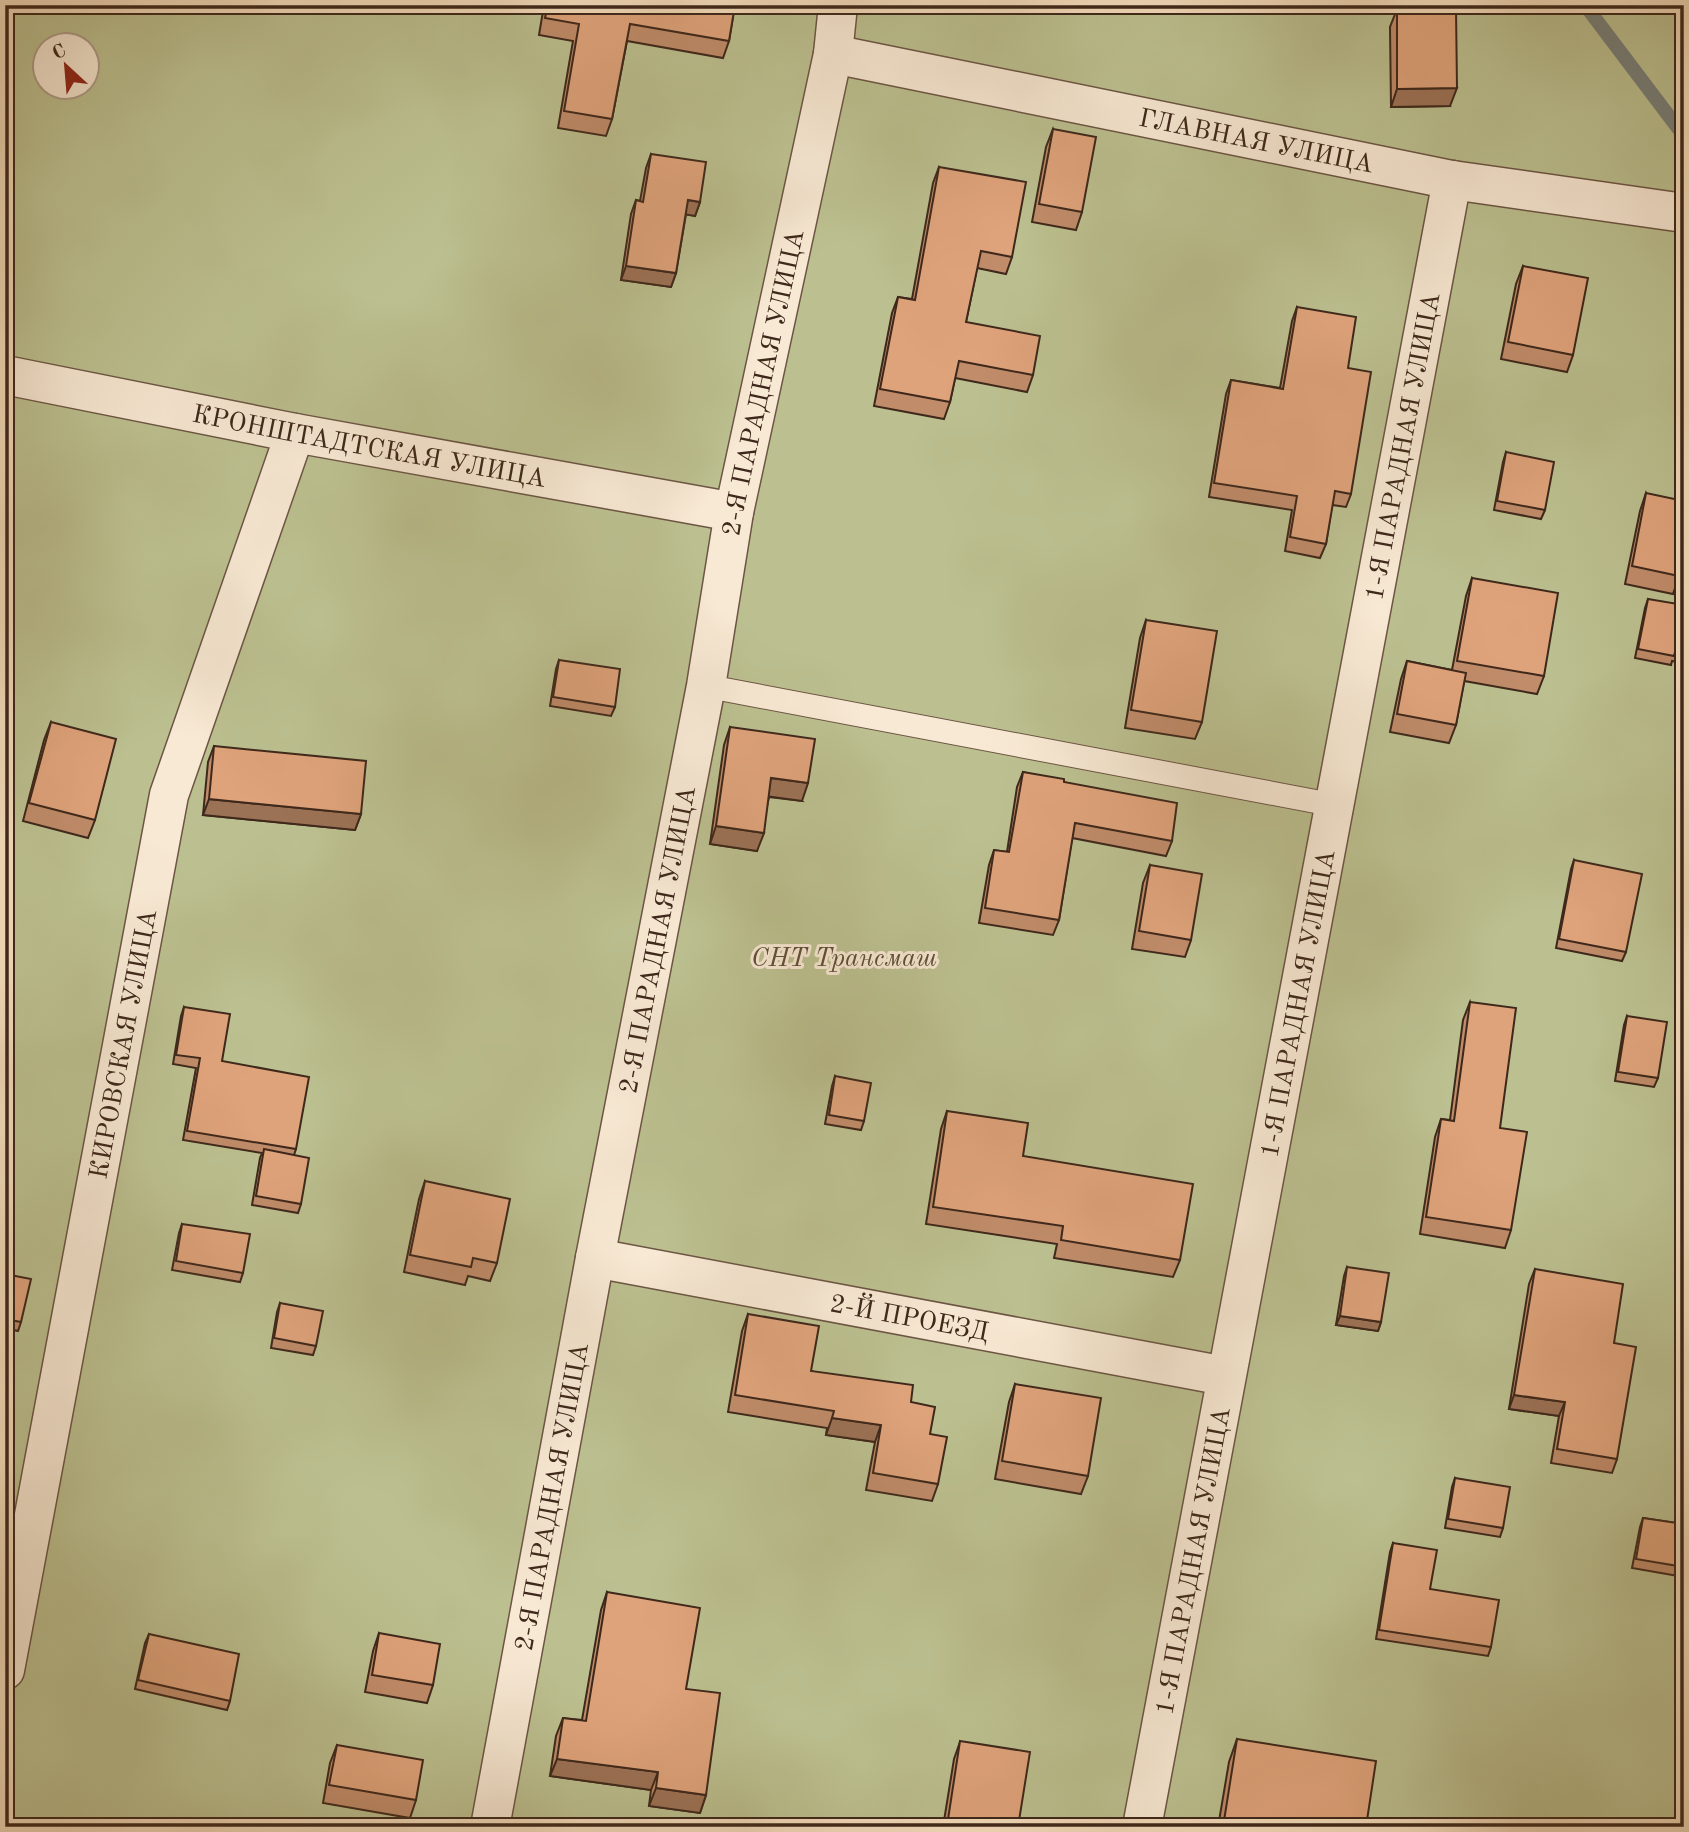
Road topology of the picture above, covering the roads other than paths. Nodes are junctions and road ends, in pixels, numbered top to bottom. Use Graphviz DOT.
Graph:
graph roads {
  1 [pos="838,5"];
  2 [pos="833,54"];
  3 [pos="1452,180"];
  4 [pos="1684,213"];
  5 [pos="5,374"];
  6 [pos="295,433"];
  7 [pos="734,512"];
  8 [pos="706,685"];
  9 [pos="1334,806"];
  10 [pos="596,1258"];
  11 [pos="1226,1376"];
  12 [pos="5,1670"];
  13 [pos="490,1827"];
  14 [pos="1142,1827"];
  1 -- 2 [label="street, 2-Я ПАРАДНАЯ УЛИЦА"];
  2 -- 3 [label="street, ГЛАВНАЯ УЛИЦА"];
  2 -- 7 [label="street, 2-Я ПАРАДНАЯ УЛИЦА"];
  3 -- 4 [label="street, ГЛАВНАЯ УЛИЦА"];
  3 -- 9 [label="street, 1-Я ПАРАДНАЯ УЛИЦА"];
  5 -- 6 [label="street, КРОНШТАДТСКАЯ УЛИЦА"];
  6 -- 7 [label="street, КРОНШТАДТСКАЯ УЛИЦА"];
  6 -- 12 [label="street, КИРОВСКАЯ УЛИЦА"];
  7 -- 8 [label="street, 2-Я ПАРАДНАЯ УЛИЦА"];
  8 -- 9 [label="lane"];
  8 -- 10 [label="street, 2-Я ПАРАДНАЯ УЛИЦА"];
  9 -- 11 [label="street, 1-Я ПАРАДНАЯ УЛИЦА"];
  10 -- 11 [label="street, 2-Й ПРОЕЗД"];
  10 -- 13 [label="street, 2-Я ПАРАДНАЯ УЛИЦА"];
  11 -- 14 [label="street, 1-Я ПАРАДНАЯ УЛИЦА"];
}
